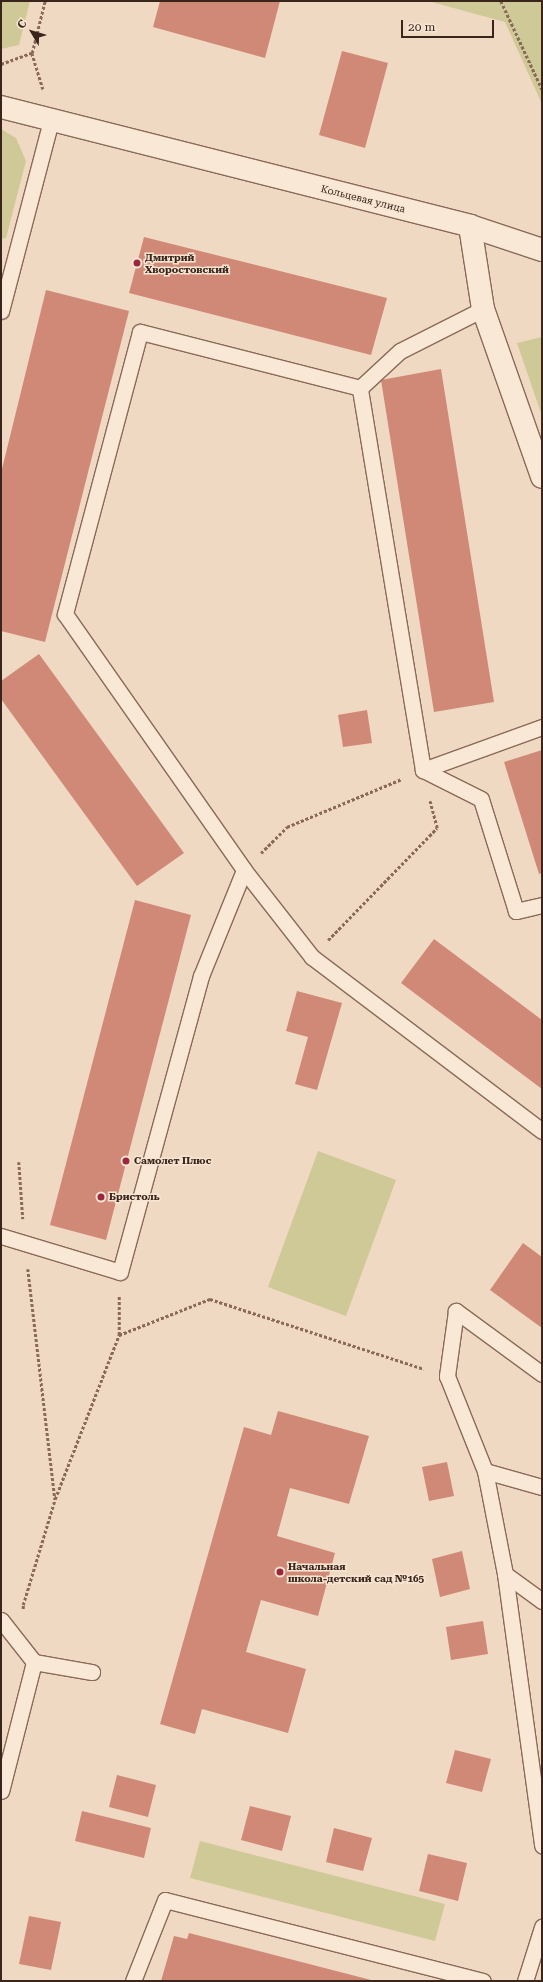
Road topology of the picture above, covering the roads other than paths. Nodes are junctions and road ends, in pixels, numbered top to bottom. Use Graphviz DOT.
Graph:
graph roads {
  1 [pos="1,107"];
  2 [pos="51,120"];
  3 [pos="470,226"];
  4 [pos="542,250"];
  5 [pos="483,309"];
  6 [pos="1,311"];
  7 [pos="360,388"];
  8 [pos="542,477"];
  9 [pos="542,727"];
  10 [pos="423,770"];
  11 [pos="244,870"];
  12 [pos="542,905"];
  13 [pos="542,1131"];
  14 [pos="1,1236"];
  15 [pos="542,1374"];
  16 [pos="485,1471"];
  17 [pos="542,1487"];
  18 [pos="505,1574"];
  19 [pos="542,1602"];
  20 [pos="1,1620"];
  21 [pos="34,1662"];
  22 [pos="92,1672"];
  23 [pos="1,1791"];
  24 [pos="542,1845"];
  25 [pos="542,1927"];
  26 [pos="133,1981"];
  27 [pos="483,1981"];
  28 [pos="525,1981"];
  1 -- 2 [label="street, Кольцевая улица"];
  2 -- 3 [label="street, Кольцевая улица"];
  2 -- 6 [label="lane"];
  3 -- 4 [label="street, Кольцевая улица"];
  3 -- 5 [label="street"];
  5 -- 7 [label="lane"];
  5 -- 8 [label="street"];
  7 -- 10 [label="lane"];
  7 -- 11 [label="lane"];
  9 -- 10 [label="lane"];
  10 -- 12 [label="lane"];
  11 -- 13 [label="lane"];
  11 -- 14 [label="lane"];
  15 -- 16 [label="lane"];
  16 -- 17 [label="lane"];
  16 -- 18 [label="lane"];
  18 -- 19 [label="lane"];
  18 -- 24 [label="lane"];
  20 -- 21 [label="lane"];
  21 -- 22 [label="lane"];
  21 -- 23 [label="lane"];
  25 -- 28 [label="lane"];
  26 -- 27 [label="lane"];
}
